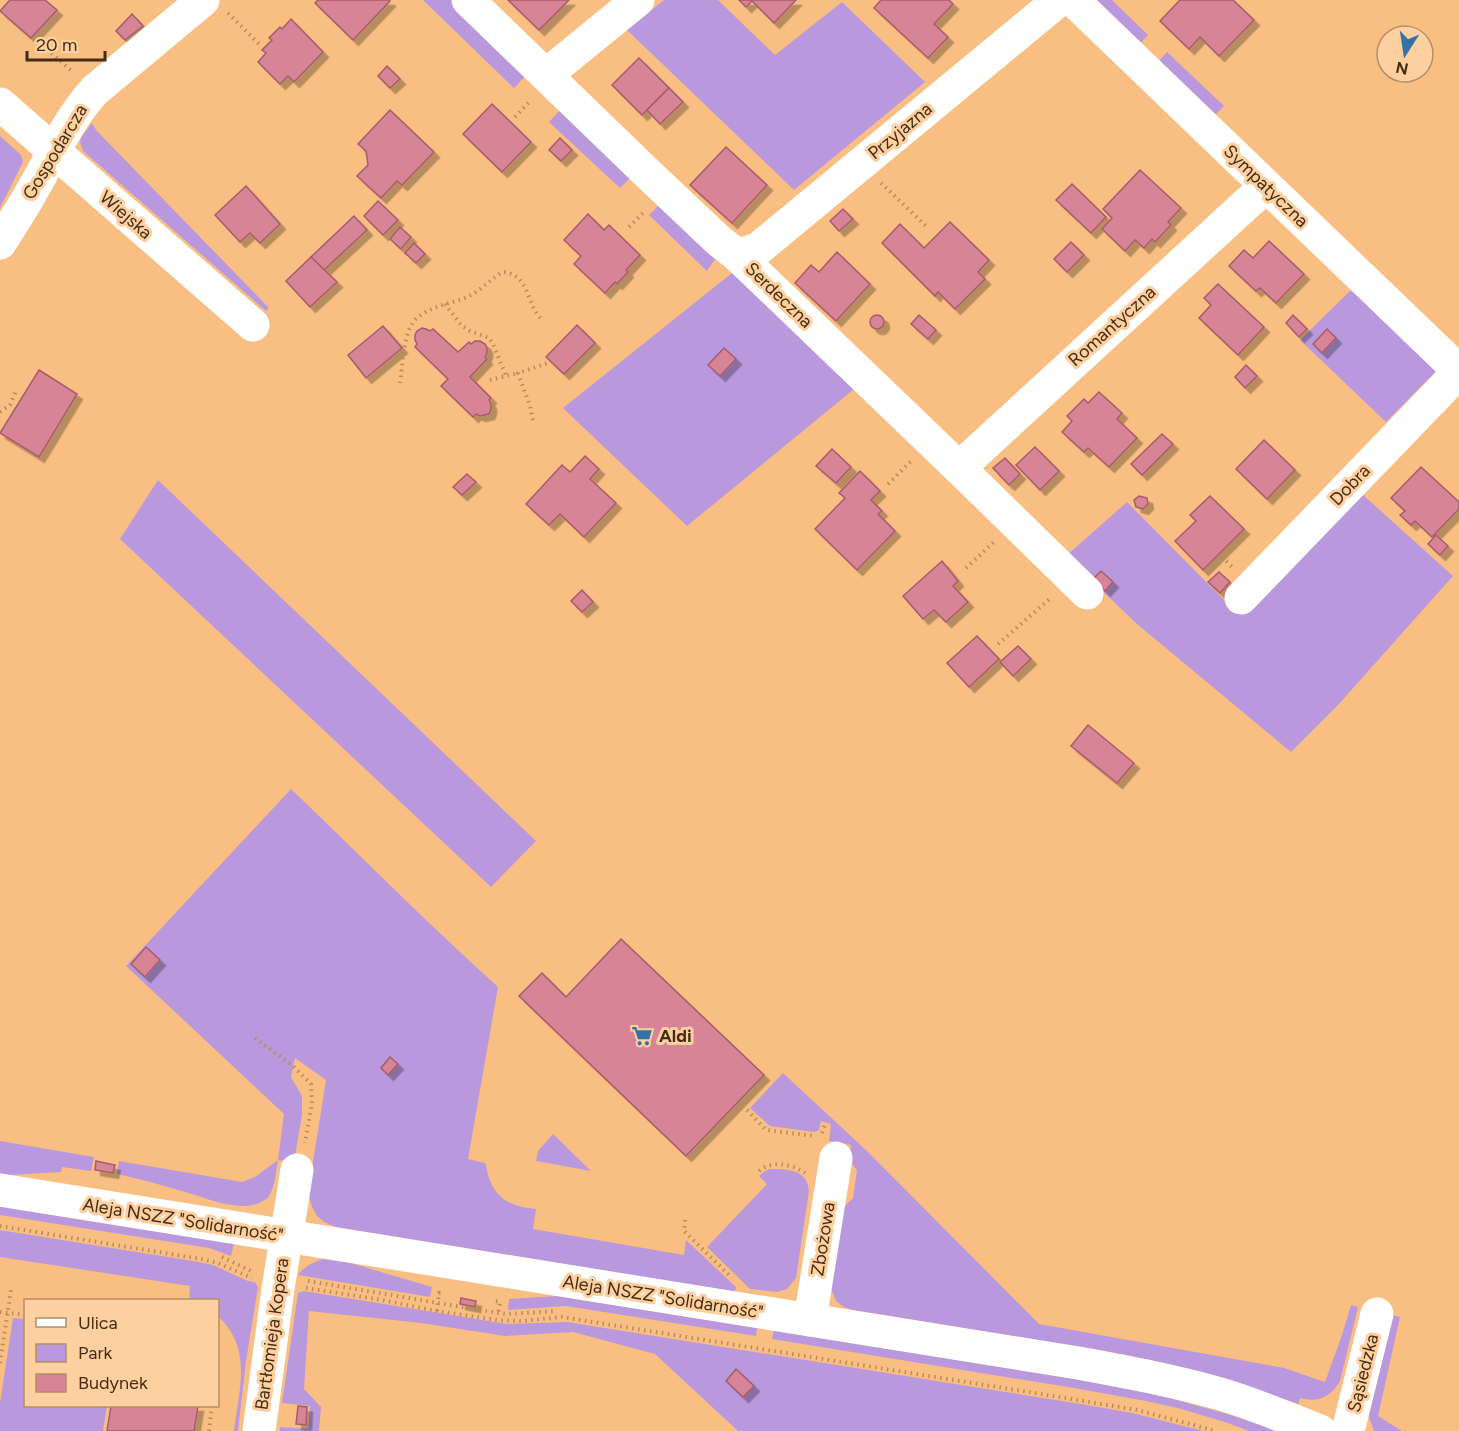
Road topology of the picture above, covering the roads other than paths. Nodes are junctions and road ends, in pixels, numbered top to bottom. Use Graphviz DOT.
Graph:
graph roads {
  1 [pos="468,0"];
  2 [pos="638,0"];
  3 [pos="1059,0"];
  4 [pos="1073,0"];
  5 [pos="215,6"];
  6 [pos="546,75"];
  7 [pos="0,104"];
  8 [pos="53,151"];
  9 [pos="1266,186"];
  10 [pos="0,243"];
  11 [pos="737,255"];
  12 [pos="253,325"];
  13 [pos="1459,372"];
  14 [pos="959,468"];
  15 [pos="1079,586"];
  16 [pos="1241,598"];
  17 [pos="836,1158"];
  18 [pos="297,1170"];
  19 [pos="0,1190"];
  20 [pos="286,1236"];
  21 [pos="1377,1314"];
  22 [pos="810,1320"];
  23 [pos="259,1431"];
  24 [pos="1320,1431"];
  25 [pos="1348,1431"];
  1 -- 6 [label="street, Serdeczna"];
  2 -- 6 [label="street"];
  3 -- 11 [label="street, Przyjazna"];
  4 -- 9 [label="street, Sympatyczna"];
  5 -- 8 [label="street, Gospodarcza"];
  6 -- 11 [label="street, Serdeczna"];
  7 -- 8 [label="street, Wiejska"];
  8 -- 10 [label="street, Gospodarcza"];
  8 -- 12 [label="street, Wiejska"];
  9 -- 13 [label="street, Sympatyczna"];
  9 -- 14 [label="street, Romantyczna"];
  11 -- 14 [label="street, Serdeczna"];
  13 -- 16 [label="street, Dobra"];
  14 -- 15 [label="street, Serdeczna"];
  17 -- 22 [label="street, Zbożowa"];
  18 -- 20 [label="street, Bartłomieja Kopera"];
  19 -- 20 [label="street, Aleja NSZZ \"Solidarność\""];
  20 -- 22 [label="street, Aleja NSZZ \"Solidarność\""];
  20 -- 23 [label="street, Bartłomieja Kopera"];
  21 -- 25 [label="street, Sąsiedzka"];
  22 -- 24 [label="street, Aleja NSZZ \"Solidarność\""];
}
